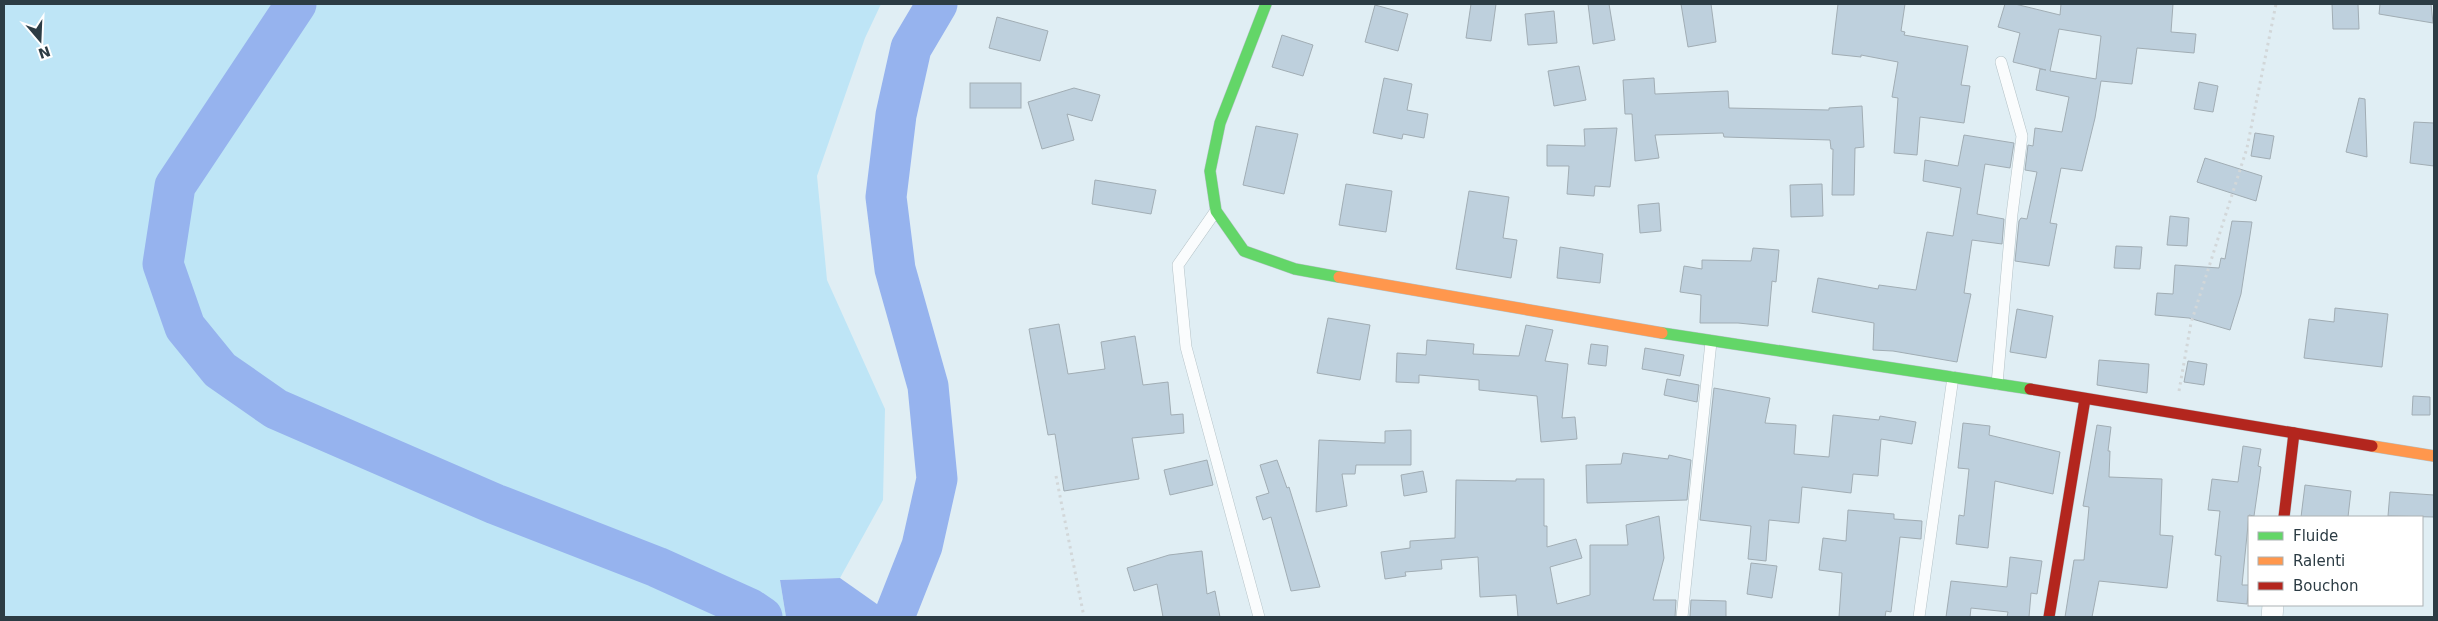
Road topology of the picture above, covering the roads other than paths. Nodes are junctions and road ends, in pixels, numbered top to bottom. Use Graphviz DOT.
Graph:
graph roads {
  1 [pos="1266,4"];
  2 [pos="2001,62"];
  3 [pos="1216,210"];
  4 [pos="1711,342"];
  5 [pos="1953,377"];
  6 [pos="1997,384"];
  7 [pos="2085,399"];
  8 [pos="2294,433"];
  9 [pos="2434,456"];
  10 [pos="2284,516"];
  11 [pos="1259,617"];
  12 [pos="1682,617"];
  13 [pos="1919,617"];
  14 [pos="2049,617"];
  1 -- 3 [label="street"];
  2 -- 6 [label="lane"];
  3 -- 4 [label="street"];
  3 -- 11 [label="lane"];
  4 -- 5 [label="street"];
  4 -- 12 [label="lane"];
  5 -- 6 [label="street"];
  5 -- 13 [label="lane"];
  6 -- 7 [label="street"];
  7 -- 8 [label="street"];
  7 -- 14 [label="street"];
  8 -- 9 [label="street"];
  8 -- 10 [label="street"];
}
